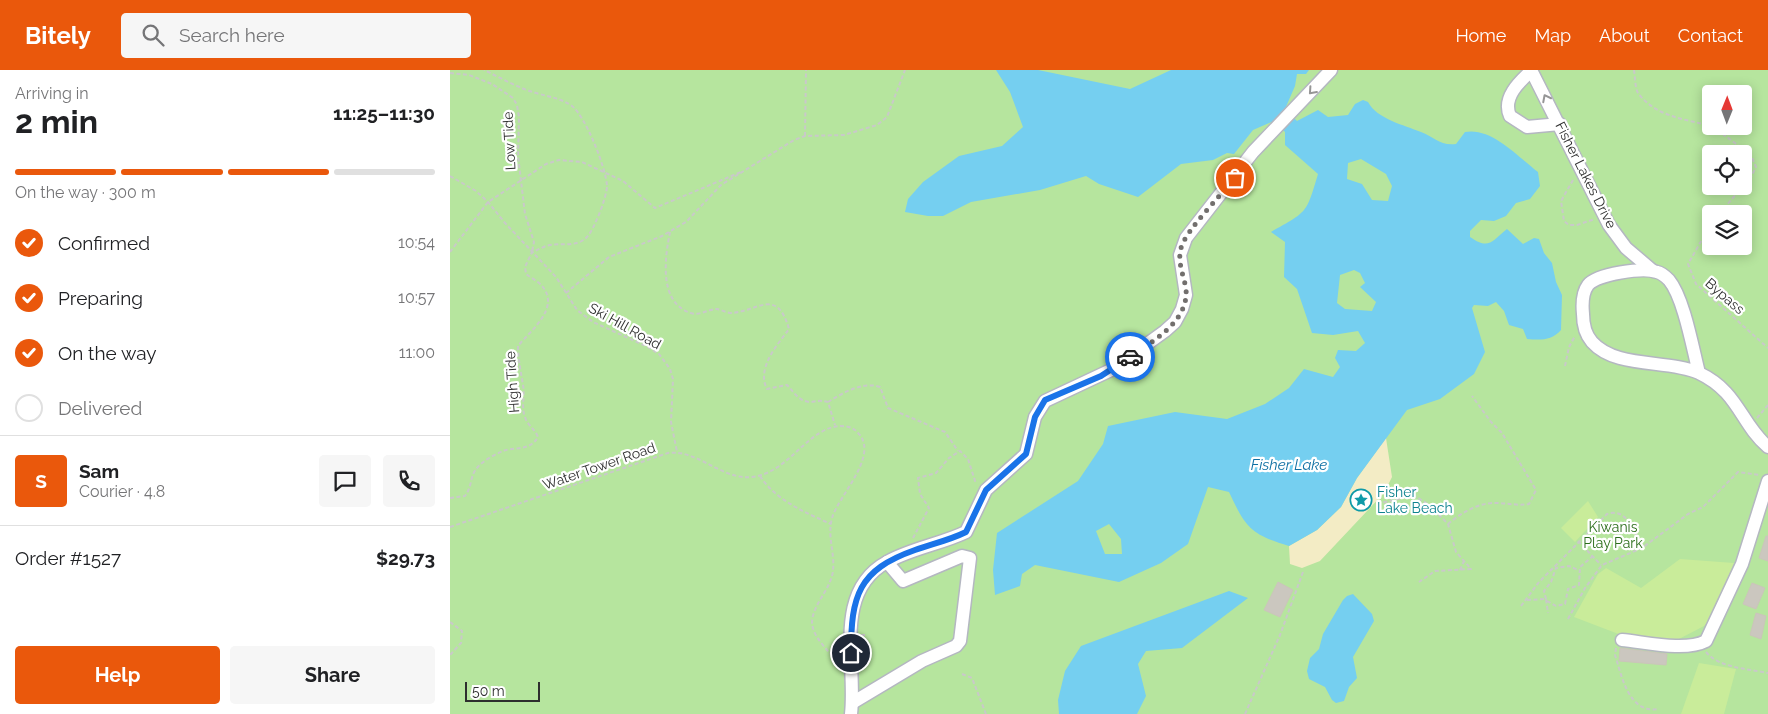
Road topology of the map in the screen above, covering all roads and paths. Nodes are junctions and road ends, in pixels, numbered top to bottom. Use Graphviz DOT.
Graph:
graph roads {
  1 [pos="484,70"];
  2 [pos="806,70"];
  3 [pos="905,70"];
  4 [pos="1331,70"];
  5 [pos="1531,70"];
  6 [pos="1634,70"];
  7 [pos="450,73"];
  8 [pos="1560,124"];
  9 [pos="1702,124"];
  10 [pos="1723,135"];
  11 [pos="805,136"];
  12 [pos="748,170"];
  13 [pos="1580,170"];
  14 [pos="602,171"];
  15 [pos="450,176"];
  16 [pos="521,180"];
  17 [pos="488,202"];
  18 [pos="1727,205"];
  19 [pos="1604,215"];
  20 [pos="670,232"];
  21 [pos="1702,240"];
  22 [pos="450,252"];
  23 [pos="532,252"];
  24 [pos="1653,271"];
  25 [pos="566,292"];
  26 [pos="1584,329"];
  27 [pos="1768,348"];
  28 [pos="1565,366"];
  29 [pos="1699,373"];
  30 [pos="1472,396"];
  31 [pos="828,402"];
  32 [pos="1768,405"];
  33 [pos="836,426"];
  34 [pos="1751,426"];
  35 [pos="1768,447"];
  36 [pos="958,451"];
  37 [pos="677,452"];
  38 [pos="760,476"];
  39 [pos="1768,476"];
  40 [pos="1768,481"];
  41 [pos="1389,489"];
  42 [pos="983,494"];
  43 [pos="450,498"];
  44 [pos="1404,498"];
  45 [pos="1378,504"];
  46 [pos="831,524"];
  47 [pos="1448,524"];
  48 [pos="450,527"];
  49 [pos="1578,542"];
  50 [pos="1642,548"];
  51 [pos="912,551"];
  52 [pos="1592,556"];
  53 [pos="1464,561"];
  54 [pos="887,562"];
  55 [pos="1602,565"];
  56 [pos="1555,568"];
  57 [pos="1460,570"];
  58 [pos="1578,570"];
  59 [pos="1303,572"];
  60 [pos="1418,582"];
  61 [pos="1579,585"];
  62 [pos="1585,588"];
  63 [pos="1527,600"];
  64 [pos="1547,600"];
  65 [pos="1521,606"];
  66 [pos="1548,613"];
  67 [pos="1568,619"];
  68 [pos="450,622"];
  69 [pos="1619,642"];
  70 [pos="1702,643"];
  71 [pos="450,655"];
  72 [pos="1768,672"];
  73 [pos="850,673"];
  74 [pos="962,674"];
  75 [pos="851,708"];
  76 [pos="1659,709"];
  77 [pos="986,714"];
  78 [pos="1245,714"];
  1 -- 14 [label="path"];
  2 -- 11 [label="path"];
  3 -- 11 [label="path"];
  4 -- 42 [label="street, one-way"];
  8 -- 5 [label="street, Fisher Lakes Drive, one-way"];
  5 -- 8 [label="street"];
  6 -- 9 [label="path"];
  7 -- 16 [label="path, Low Tide"];
  8 -- 13 [label="street, Fisher Lakes Drive"];
  10 -- 18 [label="path"];
  11 -- 12 [label="path"];
  12 -- 14 [label="path"];
  12 -- 20 [label="path"];
  13 -- 19 [label="street, Fisher Lakes Drive"];
  13 -- 19 [label="path"];
  14 -- 16 [label="path"];
  14 -- 23 [label="path"];
  15 -- 17 [label="path, Ski Hill Road"];
  16 -- 17 [label="path"];
  16 -- 23 [label="path, Low Tide"];
  17 -- 22 [label="path"];
  17 -- 23 [label="path, Ski Hill Road"];
  19 -- 24 [label="street, Fisher Lakes Drive"];
  20 -- 25 [label="path"];
  20 -- 31 [label="path"];
  21 -- 27 [label="path, Bypass"];
  23 -- 25 [label="path, Ski Hill Road"];
  23 -- 43 [label="path, High Tide"];
  24 -- 26 [label="street"];
  24 -- 29 [label="street, Fisher Lakes Drive"];
  25 -- 37 [label="path, Ski Hill Road"];
  26 -- 28 [label="path"];
  26 -- 29 [label="street"];
  29 -- 34 [label="street"];
  30 -- 47 [label="path"];
  31 -- 33 [label="path"];
  31 -- 36 [label="path"];
  32 -- 34 [label="path"];
  33 -- 38 [label="path, Water Tower Road"];
  33 -- 46 [label="path"];
  34 -- 35 [label="street"];
  36 -- 42 [label="path"];
  36 -- 51 [label="path"];
  37 -- 38 [label="path, Water Tower Road"];
  37 -- 48 [label="path, Water Tower Road"];
  38 -- 46 [label="path"];
  39 -- 50 [label="path"];
  40 -- 70 [label="street"];
  41 -- 44 [label="path"];
  42 -- 51 [label="street"];
  44 -- 45 [label="path"];
  44 -- 47 [label="path"];
  46 -- 73 [label="path"];
  47 -- 53 [label="path"];
  49 -- 50 [label="path"];
  49 -- 52 [label="path"];
  49 -- 56 [label="path"];
  50 -- 55 [label="path"];
  51 -- 54 [label="street"];
  52 -- 55 [label="path"];
  52 -- 58 [label="path"];
  53 -- 57 [label="path"];
  53 -- 57 [label="path"];
  54 -- 73 [label="street"];
  54 -- 75 [label="street"];
  55 -- 62 [label="path"];
  56 -- 58 [label="path"];
  56 -- 63 [label="path"];
  56 -- 64 [label="path"];
  57 -- 60 [label="path"];
  58 -- 61 [label="path"];
  59 -- 78 [label="path"];
  61 -- 62 [label="path"];
  61 -- 64 [label="path"];
  62 -- 67 [label="path"];
  63 -- 64 [label="path"];
  63 -- 65 [label="path"];
  64 -- 66 [label="path"];
  68 -- 71 [label="path"];
  69 -- 70 [label="street"];
  69 -- 76 [label="path"];
  70 -- 72 [label="path"];
  73 -- 75 [label="street"];
  74 -- 77 [label="path"];
}
